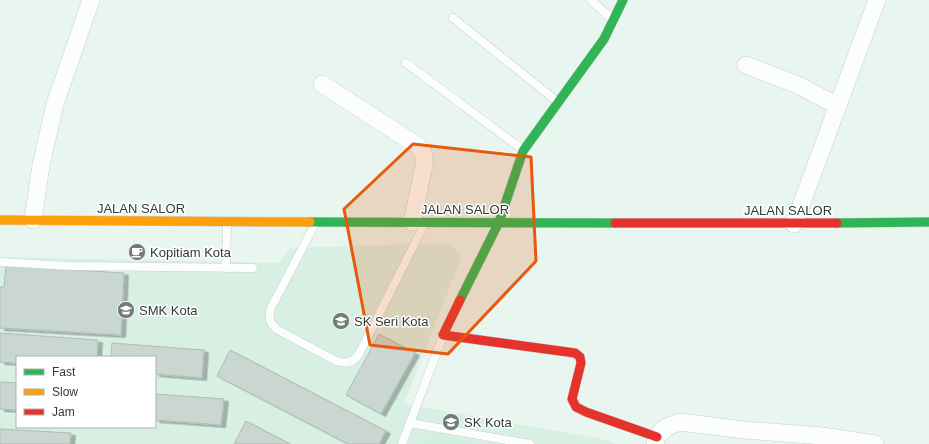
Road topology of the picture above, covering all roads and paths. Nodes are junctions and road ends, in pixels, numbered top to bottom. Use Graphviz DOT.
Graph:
graph roads {
  1 [pos="91,0"];
  2 [pos="591,0"];
  3 [pos="623,0"];
  4 [pos="877,0"];
  5 [pos="453,18"];
  6 [pos="613,20"];
  7 [pos="406,63"];
  8 [pos="746,65"];
  9 [pos="322,84"];
  10 [pos="558,103"];
  11 [pos="838,106"];
  12 [pos="523,151"];
  13 [pos="0,220"];
  14 [pos="33,220"];
  15 [pos="227,221"];
  16 [pos="317,221"];
  17 [pos="419,222"];
  18 [pos="499,222"];
  19 [pos="929,222"];
  20 [pos="794,224"];
  21 [pos="0,262"];
  22 [pos="226,268"];
  23 [pos="253,268"];
  24 [pos="443,335"];
  25 [pos="410,423"];
  26 [pos="656,441"];
  27 [pos="402,444"];
  28 [pos="530,444"];
  29 [pos="872,444"];
  30 [pos="875,444"];
  1 -- 14 [label="street"];
  2 -- 6 [label="lane"];
  3 -- 6 [label="main road"];
  4 -- 11 [label="street"];
  5 -- 10 [label="lane"];
  6 -- 10 [label="main road"];
  7 -- 12 [label="lane"];
  8 -- 11 [label="street"];
  9 -- 17 [label="street"];
  10 -- 12 [label="main road"];
  11 -- 20 [label="street"];
  12 -- 18 [label="main road"];
  13 -- 14 [label="main road, JALAN SALOR"];
  14 -- 15 [label="main road, JALAN SALOR"];
  15 -- 16 [label="main road, JALAN SALOR"];
  15 -- 22 [label="lane"];
  16 -- 17 [label="main road, JALAN SALOR"];
  16 -- 17 [label="lane"];
  17 -- 18 [label="main road, JALAN SALOR"];
  18 -- 20 [label="main road, JALAN SALOR"];
  18 -- 24 [label="main road"];
  19 -- 20 [label="main road, JALAN SALOR"];
  21 -- 22 [label="lane"];
  22 -- 23 [label="lane"];
  24 -- 25 [label="lane"];
  24 -- 26 [label="main road"];
  25 -- 27 [label="lane"];
  25 -- 28 [label="lane"];
  26 -- 29 [label="street"];
  29 -- 30 [label="street"];
}
